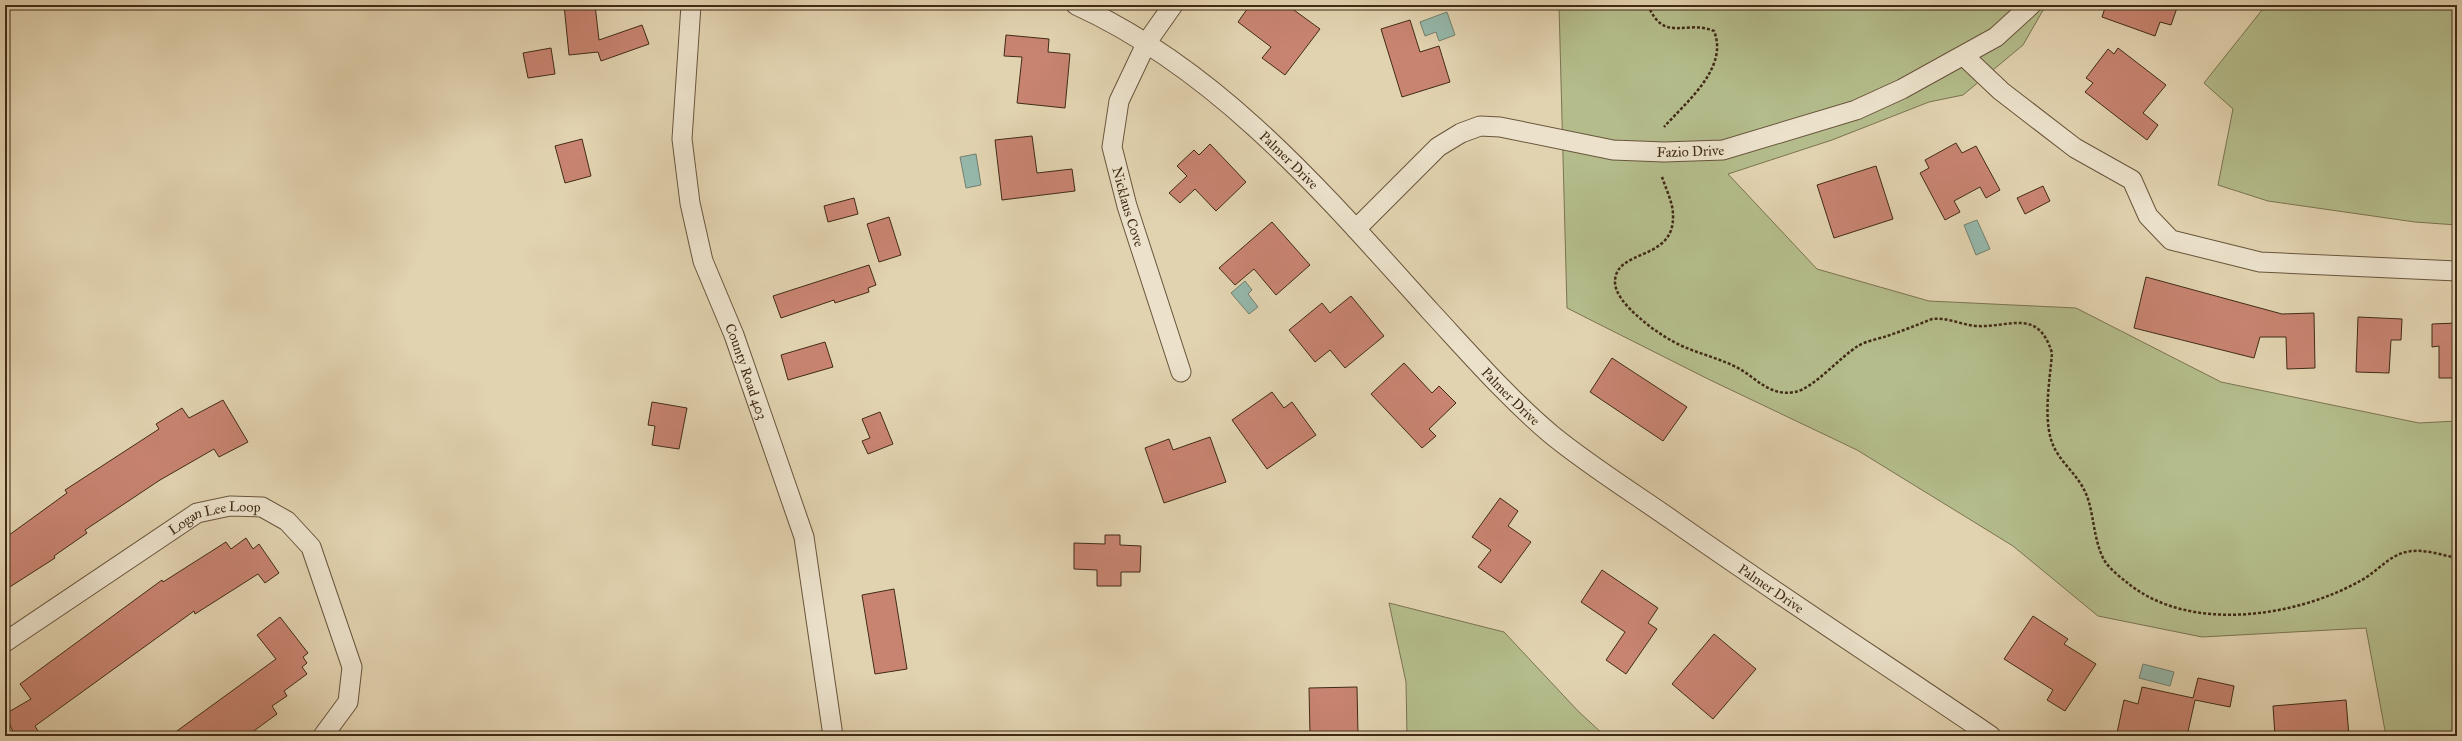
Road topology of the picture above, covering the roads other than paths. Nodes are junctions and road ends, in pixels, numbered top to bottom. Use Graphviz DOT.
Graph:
graph roads {
  1 [pos="691,5"];
  2 [pos="1076,5"];
  3 [pos="1173,5"];
  4 [pos="2031,5"];
  5 [pos="1147,42"];
  6 [pos="1964,56"];
  7 [pos="1356,229"];
  8 [pos="2457,271"];
  9 [pos="1181,372"];
  10 [pos="5,642"];
  11 [pos="323,736"];
  12 [pos="833,736"];
  13 [pos="1991,736"];
  1 -- 12 [label="street, County Road 403"];
  2 -- 5 [label="street, Palmer Drive"];
  3 -- 5 [label="street, Nicklaus Cove"];
  4 -- 6 [label="street, Fazio Drive"];
  5 -- 7 [label="street, Palmer Drive"];
  5 -- 9 [label="street, Nicklaus Cove"];
  6 -- 7 [label="street, Fazio Drive"];
  6 -- 8 [label="street"];
  7 -- 13 [label="street, Palmer Drive"];
  10 -- 11 [label="street, Logan Lee Loop"];
}
